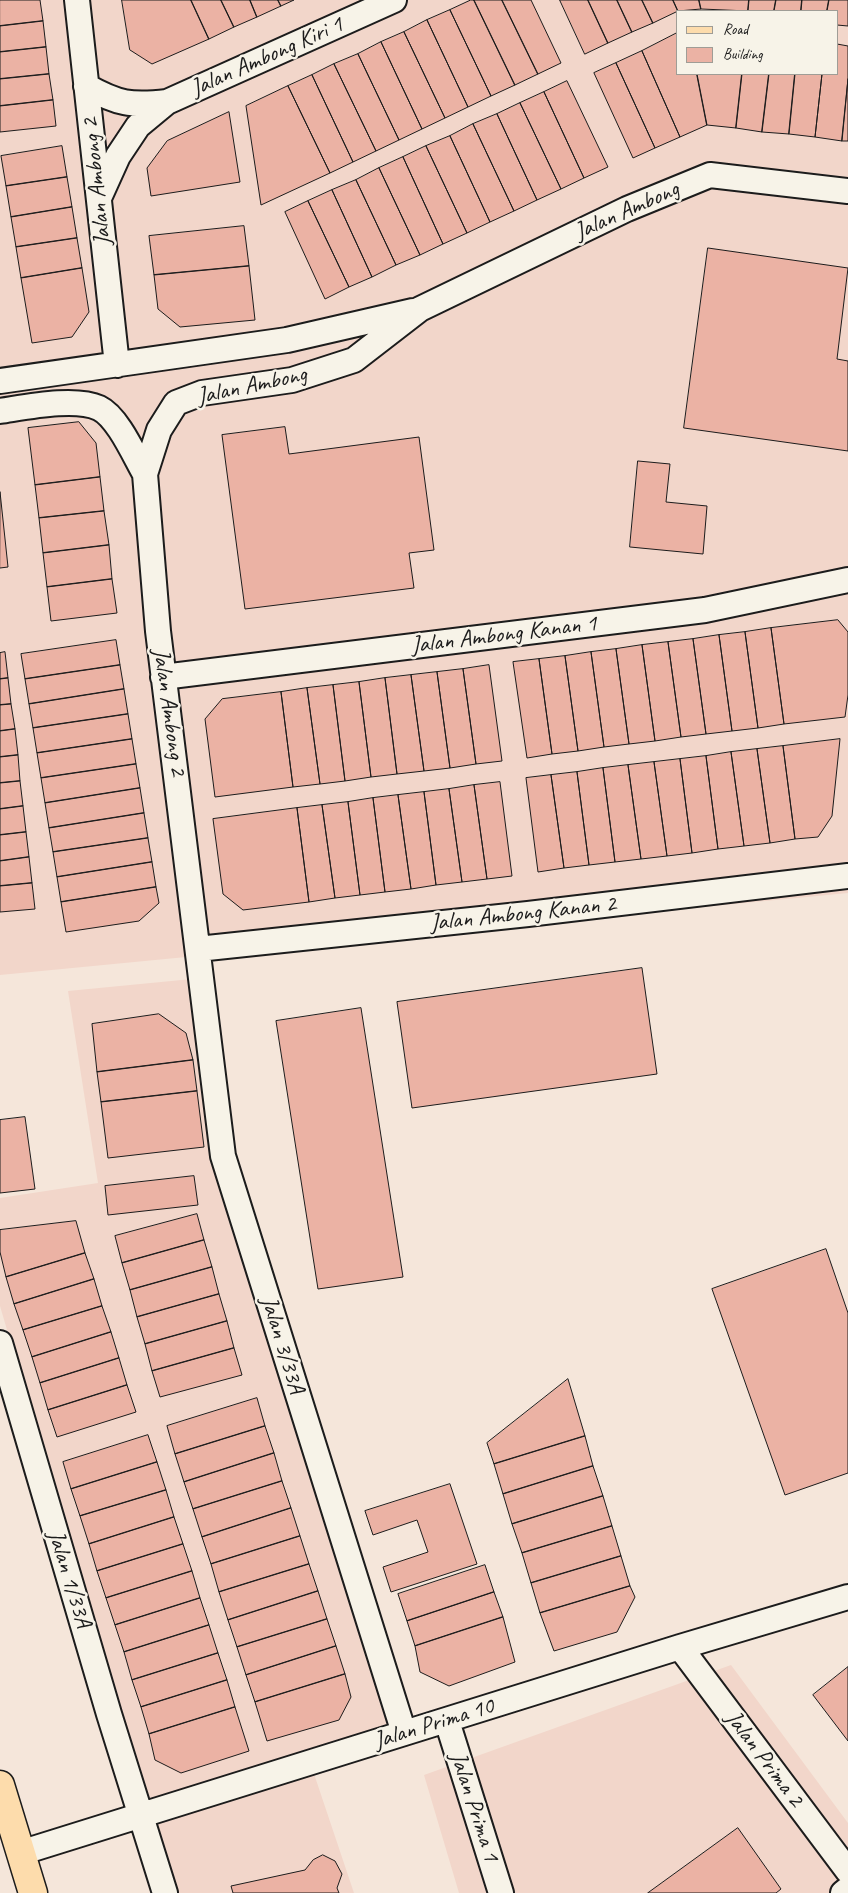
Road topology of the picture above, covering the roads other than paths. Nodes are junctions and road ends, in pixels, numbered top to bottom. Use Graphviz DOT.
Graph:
graph roads {
  1 [pos="77,0"];
  2 [pos="394,0"];
  3 [pos="86,86"];
  4 [pos="167,102"];
  5 [pos="848,192"];
  6 [pos="99,198"];
  7 [pos="420,309"];
  8 [pos="117,365"];
  9 [pos="0,380"];
  10 [pos="0,411"];
  11 [pos="144,474"];
  12 [pos="846,582"];
  13 [pos="163,677"];
  14 [pos="848,876"];
  15 [pos="198,948"];
  16 [pos="0,1343"];
  17 [pos="848,1597"];
  18 [pos="680,1647"];
  19 [pos="447,1721"];
  20 [pos="404,1733"];
  21 [pos="1,1793"];
  22 [pos="139,1815"];
  23 [pos="20,1853"];
  24 [pos="848,1871"];
  25 [pos="848,1889"];
  26 [pos="33,1893"];
  27 [pos="165,1893"];
  28 [pos="502,1893"];
  29 [pos="843,1893"];
  1 -- 3 [label="street, Jalan Ambong 2"];
  2 -- 4 [label="street, Jalan Ambong Kiri 1"];
  3 -- 4 [label="street, Jalan Ambong Kiri 1"];
  3 -- 6 [label="street, Jalan Ambong 2"];
  4 -- 6 [label="street, Jalan Ambong Kiri 1"];
  5 -- 7 [label="street, Jalan Ambong"];
  6 -- 8 [label="street, Jalan Ambong 2"];
  7 -- 8 [label="street, Jalan Ambong"];
  7 -- 11 [label="street, Jalan Ambong"];
  8 -- 9 [label="street, Jalan Ambong"];
  10 -- 11 [label="street"];
  11 -- 13 [label="street, Jalan Ambong 2"];
  12 -- 13 [label="street, Jalan Ambong Kanan 1"];
  13 -- 15 [label="street, Jalan Ambong 2"];
  14 -- 15 [label="street, Jalan Ambong Kanan 2"];
  15 -- 20 [label="street, Jalan 3/33A"];
  16 -- 22 [label="street, Jalan 1/33A"];
  17 -- 18 [label="street, Jalan Prima 10"];
  18 -- 19 [label="street, Jalan Prima 10"];
  18 -- 24 [label="street, Jalan Prima 2"];
  19 -- 20 [label="street, Jalan Prima 10"];
  19 -- 28 [label="street, Jalan Prima 1"];
  20 -- 22 [label="street, Jalan Prima 10"];
  21 -- 23 [label="main road"];
  22 -- 23 [label="street, Jalan Prima 10"];
  22 -- 27 [label="street, Jalan 1/33A"];
  23 -- 26 [label="main road"];
  25 -- 29 [label="street"];
}
